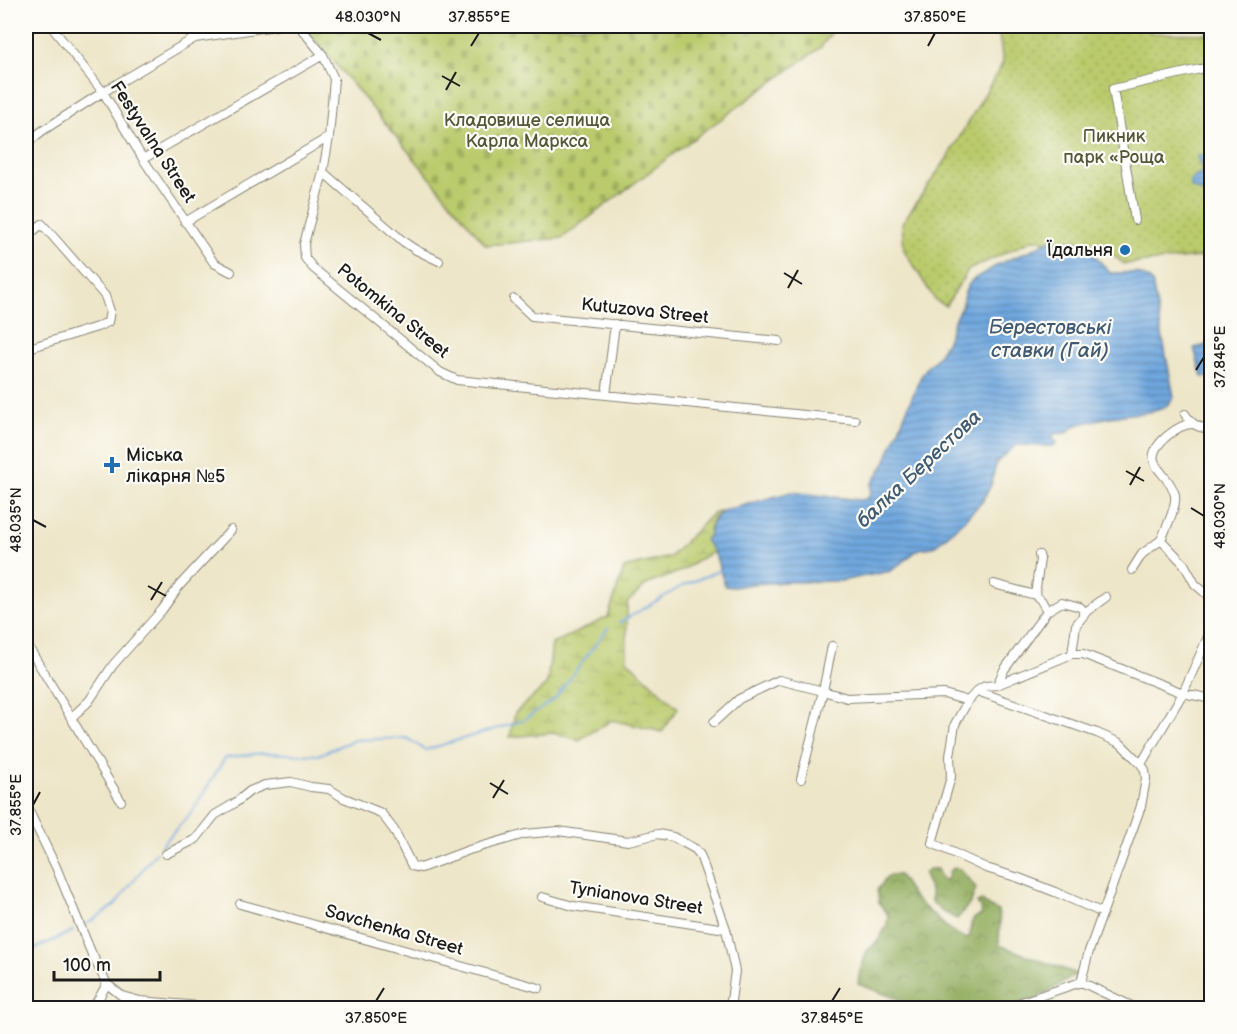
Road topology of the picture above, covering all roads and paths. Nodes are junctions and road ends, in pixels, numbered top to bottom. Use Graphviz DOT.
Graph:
graph roads {
  1 [pos="51,26"];
  2 [pos="186,26"];
  3 [pos="276,26"];
  4 [pos="299,26"];
  5 [pos="195,38"];
  6 [pos="323,55"];
  7 [pos="1212,68"];
  8 [pos="103,92"];
  9 [pos="329,137"];
  10 [pos="26,144"];
  11 [pos="143,159"];
  12 [pos="322,172"];
  13 [pos="1135,220"];
  14 [pos="185,222"];
  15 [pos="26,237"];
  16 [pos="439,261"];
  17 [pos="231,272"];
  18 [pos="514,298"];
  19 [pos="615,324"];
  20 [pos="779,341"];
  21 [pos="26,349"];
  22 [pos="606,395"];
  23 [pos="1185,414"];
  24 [pos="855,420"];
  25 [pos="1192,424"];
  26 [pos="1212,429"];
  27 [pos="231,530"];
  28 [pos="1161,540"];
  29 [pos="1039,555"];
  30 [pos="1132,570"];
  31 [pos="994,584"];
  32 [pos="1035,595"];
  33 [pos="1106,597"];
  34 [pos="1212,599"];
  35 [pos="1047,611"];
  36 [pos="1083,615"];
  37 [pos="1212,628"];
  38 [pos="26,643"];
  39 [pos="832,646"];
  40 [pos="1072,654"];
  41 [pos="997,685"];
  42 [pos="823,691"];
  43 [pos="977,691"];
  44 [pos="1183,693"];
  45 [pos="1212,699"];
  46 [pos="968,701"];
  47 [pos="71,718"];
  48 [pos="714,722"];
  49 [pos="1141,764"];
  50 [pos="801,779"];
  51 [pos="120,801"];
  52 [pos="26,805"];
  53 [pos="166,854"];
  54 [pos="542,897"];
  55 [pos="240,904"];
  56 [pos="1103,913"];
  57 [pos="726,929"];
  58 [pos="1081,982"];
  59 [pos="107,984"];
  60 [pos="538,988"];
  61 [pos="139,1005"];
  62 [pos="93,1008"];
  63 [pos="224,1008"];
  64 [pos="730,1008"];
  65 [pos="1004,1008"];
  66 [pos="1136,1008"];
  1 -- 8 [label="street, Festyvalna Street"];
  2 -- 5 [label="street"];
  3 -- 5 [label="street"];
  4 -- 6 [label="street, Potomkina Street"];
  5 -- 8 [label="street"];
  6 -- 9 [label="street, Potomkina Street"];
  6 -- 11 [label="street"];
  7 -- 13 [label="street"];
  8 -- 10 [label="street"];
  8 -- 11 [label="street, Festyvalna Street"];
  9 -- 12 [label="street, Potomkina Street"];
  9 -- 14 [label="street"];
  11 -- 14 [label="street, Festyvalna Street"];
  12 -- 16 [label="street"];
  12 -- 22 [label="street, Potomkina Street"];
  14 -- 17 [label="street, Festyvalna Street"];
  15 -- 21 [label="street"];
  18 -- 19 [label="street, Kutuzova Street"];
  19 -- 20 [label="street, Kutuzova Street"];
  19 -- 22 [label="street"];
  22 -- 24 [label="street, Potomkina Street"];
  23 -- 25 [label="street"];
  25 -- 26 [label="street"];
  25 -- 28 [label="street"];
  27 -- 47 [label="street"];
  28 -- 30 [label="street"];
  28 -- 34 [label="street"];
  29 -- 32 [label="street"];
  31 -- 32 [label="street"];
  32 -- 35 [label="street"];
  33 -- 36 [label="street"];
  35 -- 36 [label="street"];
  35 -- 41 [label="street"];
  36 -- 40 [label="street"];
  37 -- 44 [label="street"];
  38 -- 47 [label="street"];
  39 -- 42 [label="street"];
  40 -- 41 [label="street"];
  40 -- 44 [label="street"];
  41 -- 43 [label="street"];
  42 -- 46 [label="street"];
  42 -- 48 [label="street"];
  42 -- 50 [label="street"];
  43 -- 46 [label="street"];
  43 -- 49 [label="street"];
  44 -- 45 [label="street"];
  44 -- 49 [label="street"];
  46 -- 56 [label="street"];
  47 -- 51 [label="street"];
  49 -- 56 [label="street"];
  52 -- 59 [label="street"];
  53 -- 57 [label="street"];
  54 -- 57 [label="street, Tynianova Street"];
  55 -- 60 [label="street, Savchenka Street"];
  56 -- 58 [label="street"];
  57 -- 64 [label="street"];
  58 -- 65 [label="street"];
  58 -- 66 [label="street"];
  59 -- 61 [label="street"];
  59 -- 62 [label="street"];
  61 -- 63 [label="street"];
}
